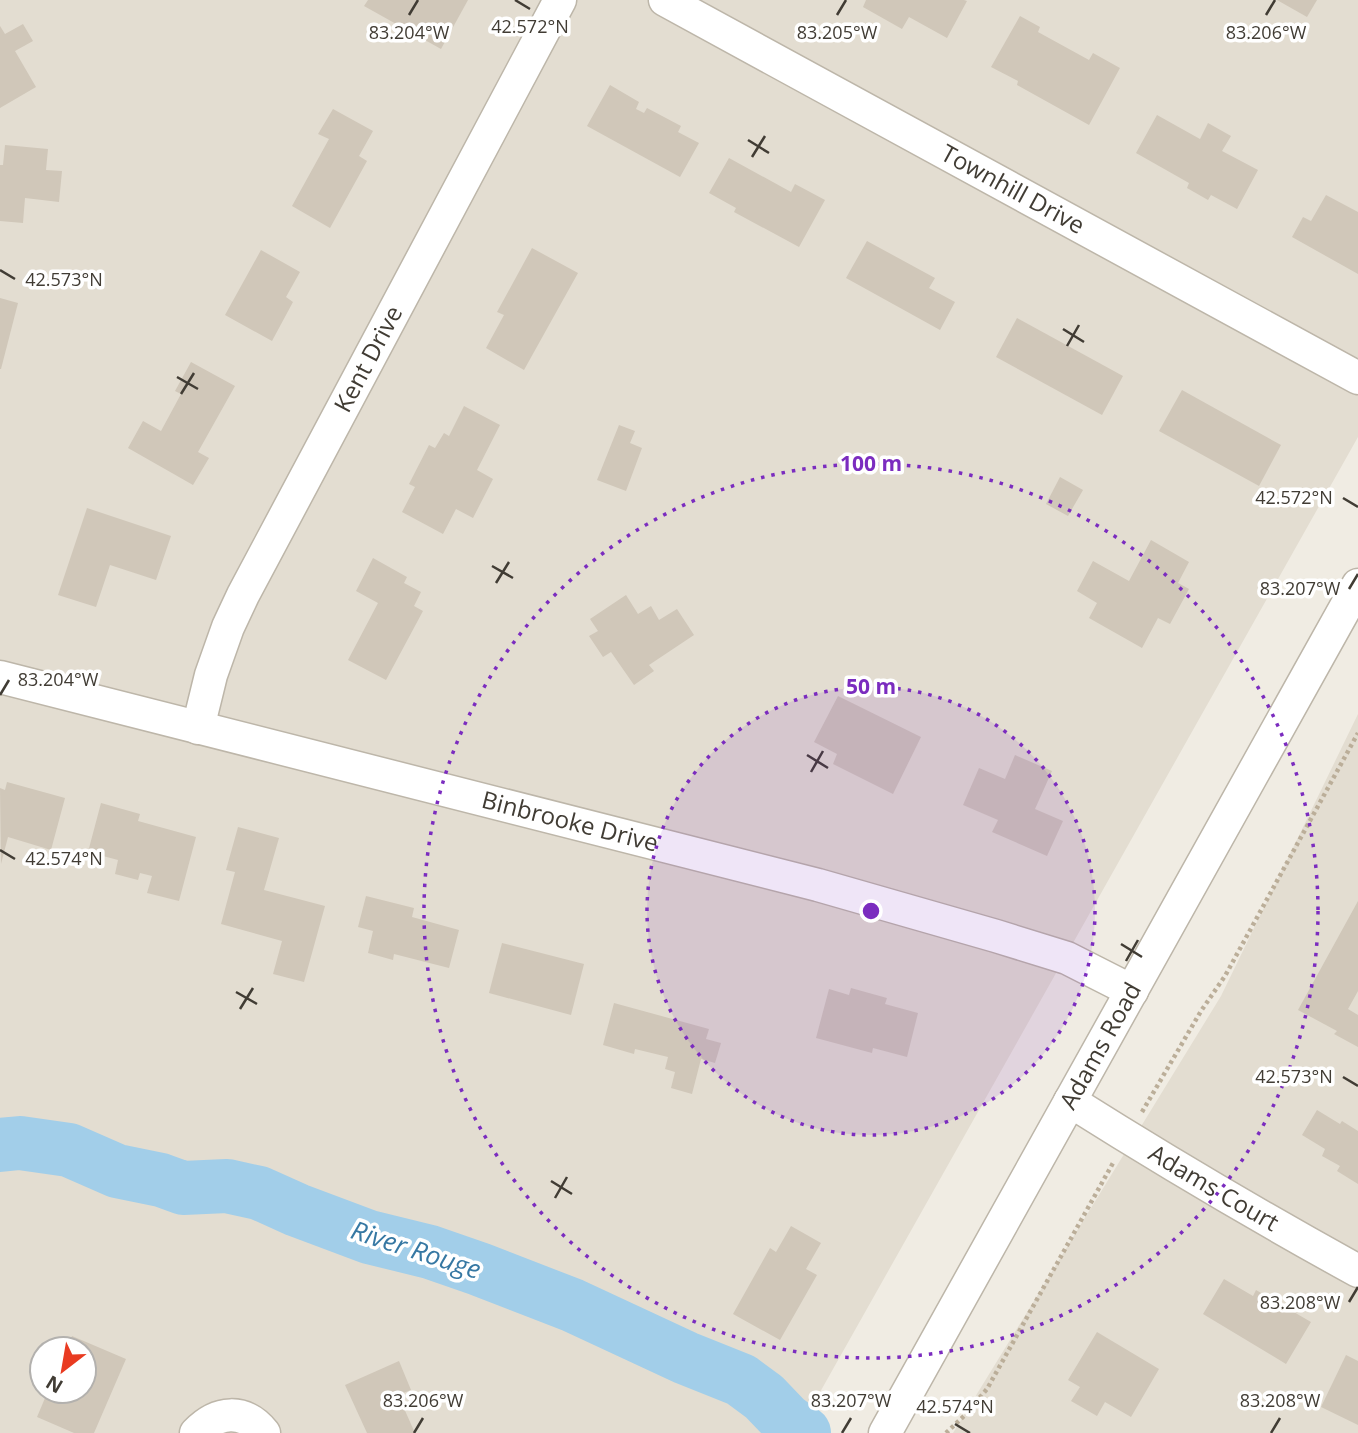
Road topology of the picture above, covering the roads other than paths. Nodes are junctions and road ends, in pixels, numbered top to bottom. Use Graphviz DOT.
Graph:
graph roads {
  1 [pos="560,0"];
  2 [pos="665,0"];
  3 [pos="1358,378"];
  4 [pos="1357,591"];
  5 [pos="0,677"];
  6 [pos="198,728"];
  7 [pos="1132,991"];
  8 [pos="1070,1101"];
  9 [pos="1358,1272"];
  10 [pos="196,1433"];
  11 [pos="264,1433"];
  12 [pos="885,1433"];
  1 -- 6 [label="street, Kent Drive"];
  2 -- 3 [label="street, Townhill Drive"];
  4 -- 7 [label="street, Adams Road"];
  5 -- 6 [label="street, Binbrooke Drive"];
  6 -- 7 [label="street, Binbrooke Drive"];
  7 -- 8 [label="street, Adams Road"];
  8 -- 9 [label="street, Adams Court"];
  8 -- 12 [label="street, Adams Road"];
  10 -- 11 [label="street"];
}
